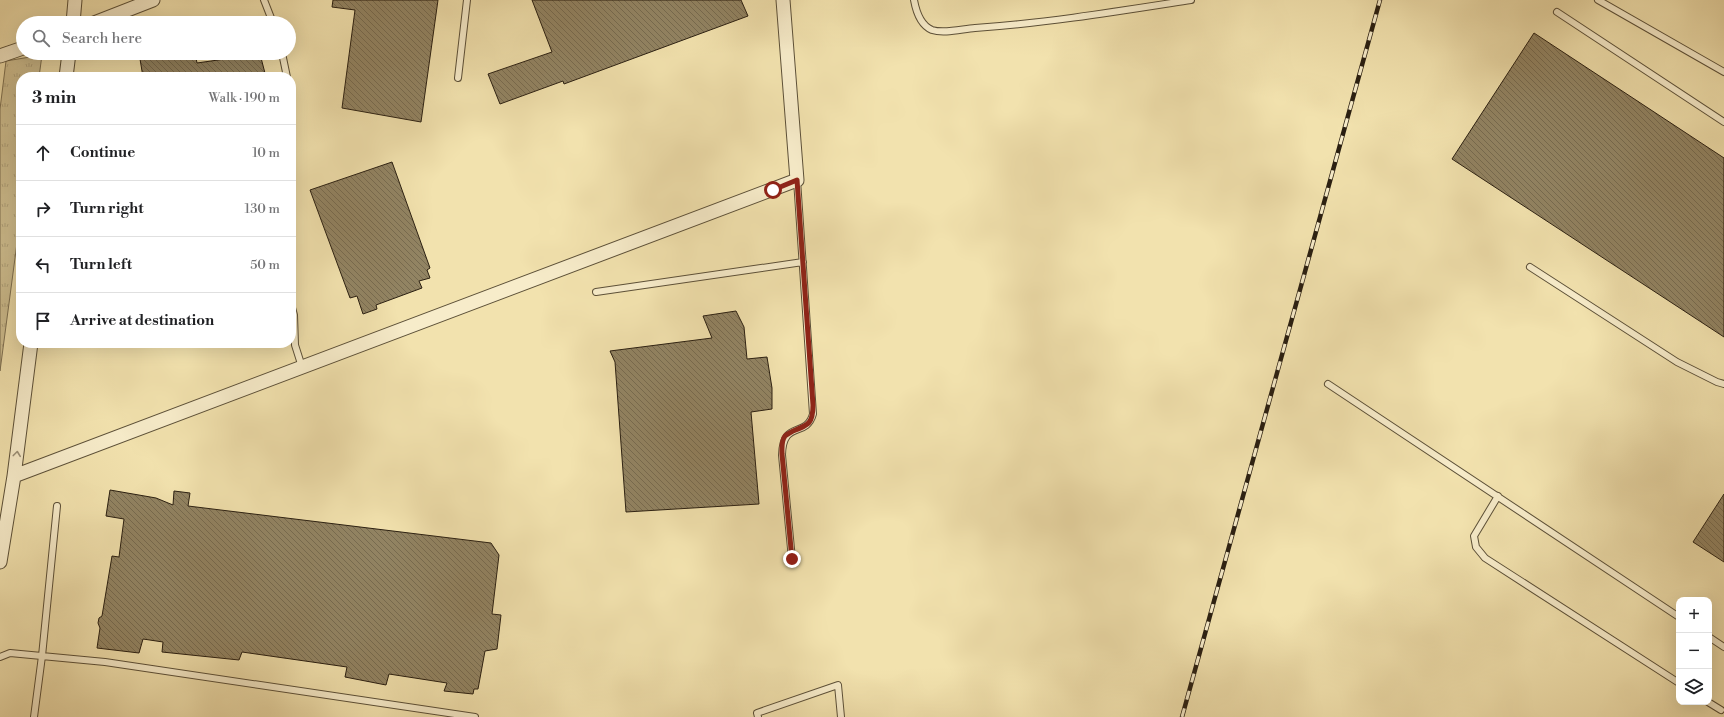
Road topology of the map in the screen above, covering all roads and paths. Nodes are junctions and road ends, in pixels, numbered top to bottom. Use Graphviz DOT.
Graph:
graph roads {
  1 [pos="75,0"];
  2 [pos="153,0"];
  3 [pos="264,0"];
  4 [pos="467,0"];
  5 [pos="783,0"];
  6 [pos="914,0"];
  7 [pos="1191,0"];
  8 [pos="1598,0"];
  9 [pos="1557,12"];
  10 [pos="74,16"];
  11 [pos="112,16"];
  12 [pos="270,16"];
  13 [pos="16,50"];
  14 [pos="0,56"];
  15 [pos="68,60"];
  16 [pos="283,60"];
  17 [pos="67,72"];
  18 [pos="286,72"];
  19 [pos="1724,72"];
  20 [pos="458,78"];
  21 [pos="1724,122"];
  22 [pos="797,180"];
  23 [pos="803,262"];
  24 [pos="1530,268"];
  25 [pos="596,292"];
  26 [pos="30,348"];
  27 [pos="296,348"];
  28 [pos="302,367"];
  29 [pos="1328,384"];
  30 [pos="1724,384"];
  31 [pos="14,476"];
  32 [pos="1498,496"];
  33 [pos="57,506"];
  34 [pos="792,559"];
  35 [pos="0,562"];
  36 [pos="1676,615"];
  37 [pos="1712,639"];
  38 [pos="1724,646"];
  39 [pos="0,656"];
  40 [pos="42,656"];
  41 [pos="1676,681"];
  42 [pos="1712,704"];
  43 [pos="1721,710"];
  44 [pos="34,717"];
  45 [pos="475,717"];
  46 [pos="758,717"];
  47 [pos="841,717"];
  1 -- 10 [label="street"];
  2 -- 11 [label="street"];
  3 -- 12 [label="lane"];
  4 -- 20 [label="lane"];
  5 -- 22 [label="street"];
  6 -- 7 [label="lane"];
  8 -- 19 [label="lane"];
  9 -- 21 [label="lane"];
  13 -- 14 [label="street"];
  15 -- 17 [label="street"];
  16 -- 18 [label="lane"];
  22 -- 23 [label="lane"];
  22 -- 28 [label="street"];
  23 -- 25 [label="lane"];
  23 -- 34 [label="lane"];
  24 -- 30 [label="lane"];
  31 -- 26 [label="street, one-way"];
  27 -- 28 [label="lane"];
  28 -- 31 [label="street"];
  29 -- 32 [label="lane"];
  31 -- 35 [label="street"];
  32 -- 36 [label="lane"];
  32 -- 41 [label="lane"];
  33 -- 40 [label="lane"];
  37 -- 38 [label="lane"];
  39 -- 40 [label="lane"];
  40 -- 44 [label="lane"];
  40 -- 45 [label="lane"];
  42 -- 43 [label="lane"];
  46 -- 47 [label="lane"];
}
